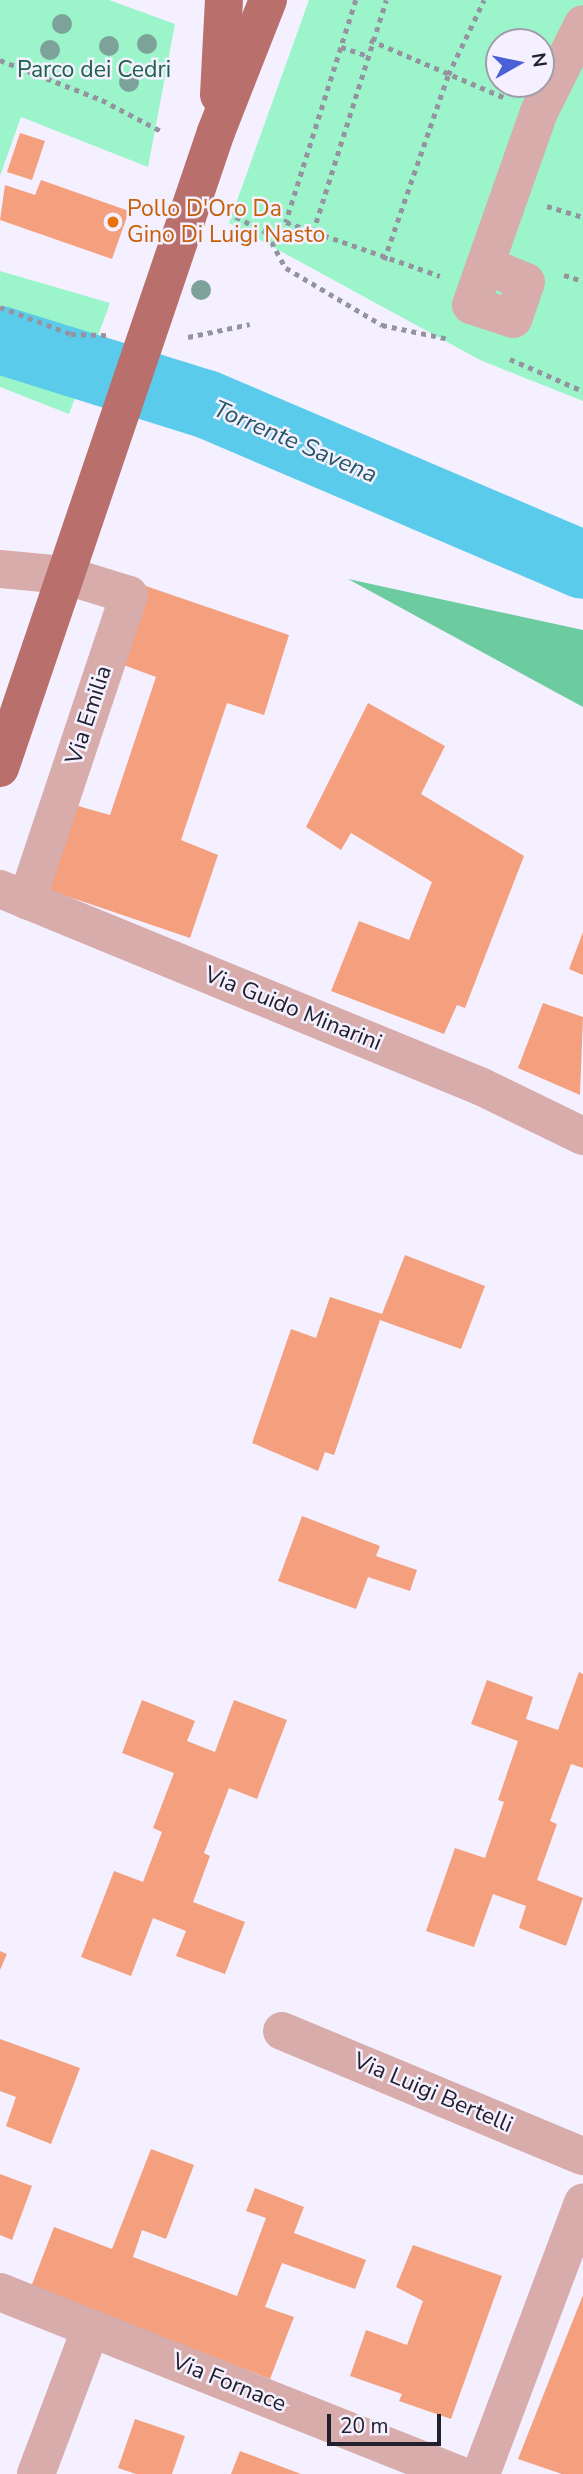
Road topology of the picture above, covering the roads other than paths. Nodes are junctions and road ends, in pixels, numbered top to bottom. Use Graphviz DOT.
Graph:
graph roads {
  1 [pos="224,0"];
  2 [pos="268,0"];
  3 [pos="583,24"];
  4 [pos="216,132"];
  5 [pos="485,265"];
  6 [pos="0,569"];
  7 [pos="64,575"];
  8 [pos="0,768"];
  9 [pos="13,894"];
  10 [pos="583,1136"];
  11 [pos="282,2031"];
  12 [pos="583,2156"];
  13 [pos="583,2203"];
  14 [pos="0,2292"];
  15 [pos="91,2328"];
  16 [pos="36,2474"];
  17 [pos="458,2474"];
  18 [pos="481,2474"];
  1 -- 4 [label="main road"];
  2 -- 4 [label="main road"];
  3 -- 5 [label="street"];
  4 -- 7 [label="main road"];
  6 -- 7 [label="street, Via Emilia"];
  7 -- 8 [label="main road"];
  7 -- 9 [label="street, Via Emilia"];
  9 -- 10 [label="street, Via Guido Minarini"];
  11 -- 12 [label="street, Via Luigi Bertelli"];
  13 -- 18 [label="street"];
  14 -- 15 [label="street, Via Fornace"];
  15 -- 16 [label="street"];
  15 -- 17 [label="street, Via Fornace"];
}
